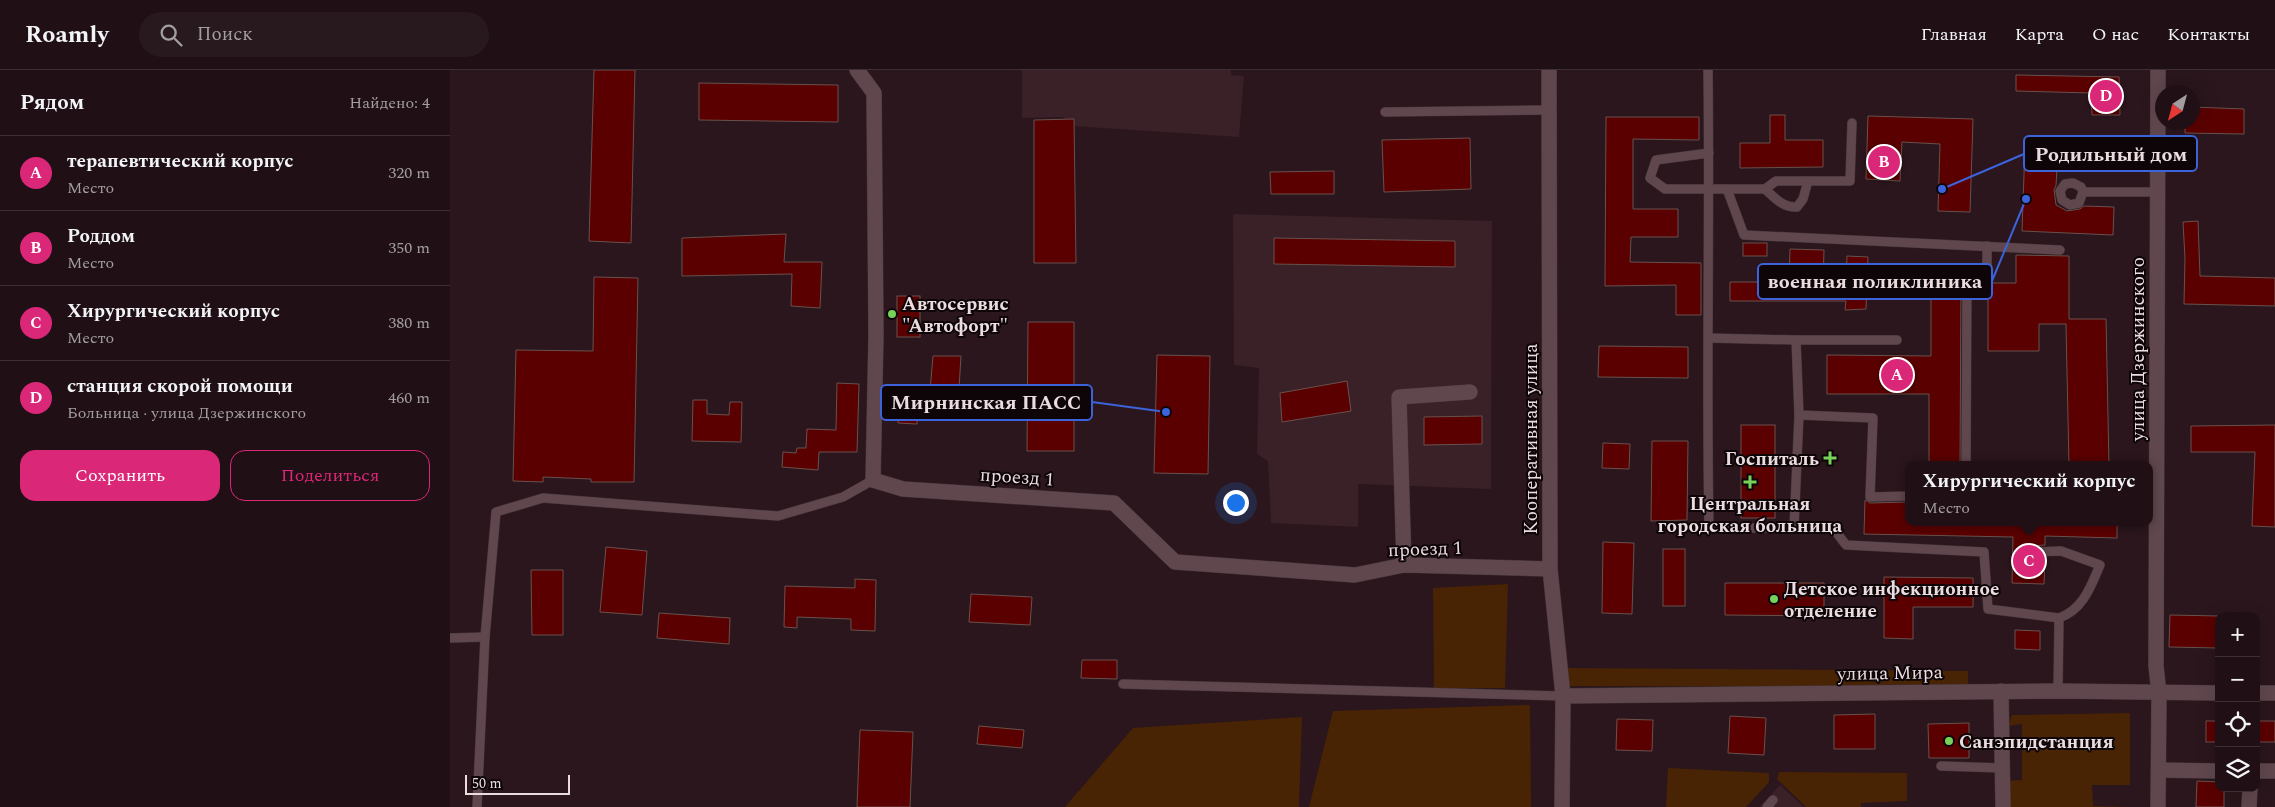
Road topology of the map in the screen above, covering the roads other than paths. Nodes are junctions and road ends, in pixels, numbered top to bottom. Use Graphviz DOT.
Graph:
graph roads {
  1 [pos="857,70"];
  2 [pos="1549,70"];
  3 [pos="1708,70"];
  4 [pos="2158,70"];
  5 [pos="1548,110"];
  6 [pos="1385,112"];
  7 [pos="1852,123"];
  8 [pos="1709,152"];
  9 [pos="1808,181"];
  10 [pos="1710,189"];
  11 [pos="1728,189"];
  12 [pos="1765,189"];
  13 [pos="2083,192"];
  14 [pos="2157,192"];
  15 [pos="1987,246"];
  16 [pos="2060,250"];
  17 [pos="1709,338"];
  18 [pos="1796,340"];
  19 [pos="1897,340"];
  20 [pos="1470,392"];
  21 [pos="1799,415"];
  22 [pos="1966,461"];
  23 [pos="873,480"];
  24 [pos="1905,496"];
  25 [pos="1794,528"];
  26 [pos="2033,552"];
  27 [pos="1404,565"];
  28 [pos="1550,569"];
  29 [pos="2059,618"];
  30 [pos="486,637"];
  31 [pos="450,638"];
  32 [pos="1123,684"];
  33 [pos="2058,690"];
  34 [pos="2001,691"];
  35 [pos="2159,693"];
  36 [pos="2215,693"];
  37 [pos="2260,693"];
  38 [pos="2275,693"];
  39 [pos="1562,696"];
  40 [pos="1941,766"];
  41 [pos="2002,768"];
  42 [pos="2159,770"];
  43 [pos="2215,770"];
  44 [pos="2260,771"];
  45 [pos="2275,771"];
  46 [pos="2250,792"];
  47 [pos="477,807"];
  48 [pos="1562,807"];
  49 [pos="2003,807"];
  50 [pos="2158,807"];
  51 [pos="2249,807"];
  1 -- 23 [label="street"];
  2 -- 5 [label="street, Кооперативная улица"];
  3 -- 8 [label="lane"];
  4 -- 14 [label="street, улица Дзержинского"];
  5 -- 6 [label="lane"];
  5 -- 28 [label="street, Кооперативная улица"];
  7 -- 9 [label="lane"];
  8 -- 10 [label="lane"];
  8 -- 10 [label="lane"];
  9 -- 12 [label="lane"];
  9 -- 12 [label="lane"];
  10 -- 11 [label="lane"];
  10 -- 17 [label="lane"];
  11 -- 12 [label="lane"];
  11 -- 15 [label="lane"];
  13 -- 14 [label="lane"];
  14 -- 35 [label="street, улица Дзержинского"];
  15 -- 16 [label="lane"];
  15 -- 22 [label="lane"];
  17 -- 18 [label="lane"];
  17 -- 25 [label="lane"];
  18 -- 19 [label="lane"];
  18 -- 21 [label="lane"];
  20 -- 27 [label="street"];
  21 -- 24 [label="lane"];
  21 -- 25 [label="lane"];
  23 -- 27 [label="street, проезд 1"];
  23 -- 30 [label="lane"];
  25 -- 29 [label="lane"];
  26 -- 29 [label="lane"];
  27 -- 28 [label="street, проезд 1"];
  28 -- 39 [label="street, Кооперативная улица"];
  29 -- 33 [label="lane"];
  30 -- 31 [label="lane"];
  30 -- 47 [label="lane"];
  32 -- 39 [label="lane"];
  33 -- 34 [label="street, улица Мира"];
  33 -- 35 [label="street, улица Мира"];
  34 -- 39 [label="street, улица Мира"];
  34 -- 41 [label="street"];
  35 -- 36 [label="street, улица Мира"];
  35 -- 42 [label="street, улица Дзержинского"];
  37 -- 38 [label="street"];
  39 -- 48 [label="street, Кооперативная улица"];
  40 -- 41 [label="lane"];
  41 -- 49 [label="street"];
  42 -- 43 [label="street"];
  42 -- 50 [label="street, улица Дзержинского"];
  44 -- 45 [label="street"];
  46 -- 51 [label="street"];
}
